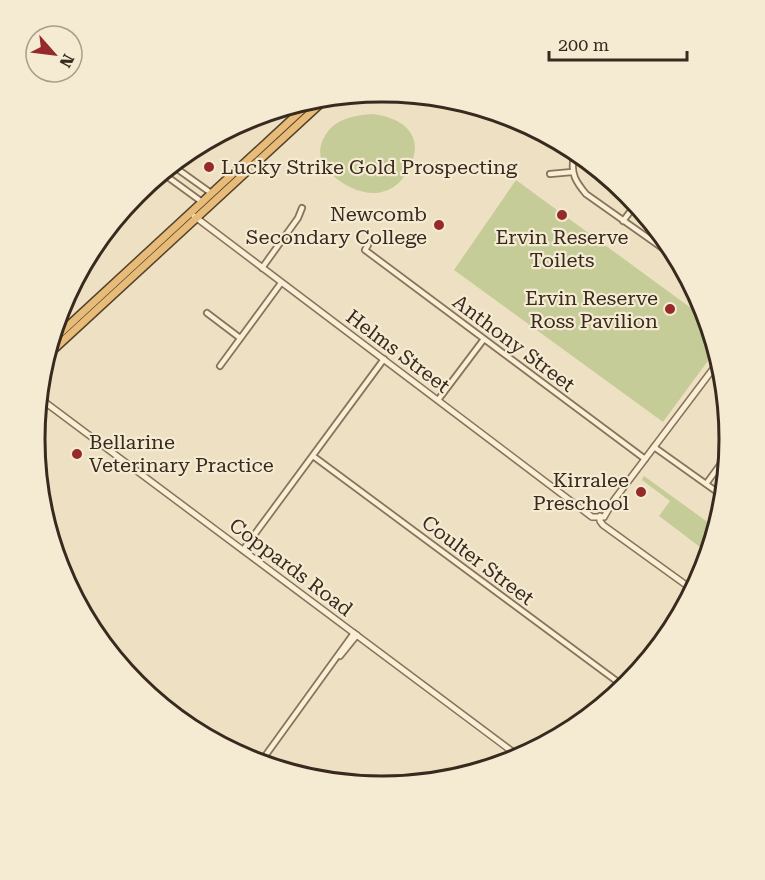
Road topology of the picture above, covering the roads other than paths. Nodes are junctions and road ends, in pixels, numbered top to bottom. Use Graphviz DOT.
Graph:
graph roads {
  1 [pos="314,110"];
  2 [pos="298,113"];
  3 [pos="573,161"];
  4 [pos="179,170"];
  5 [pos="572,172"];
  6 [pos="550,174"];
  7 [pos="169,178"];
  8 [pos="211,194"];
  9 [pos="202,202"];
  10 [pos="302,208"];
  11 [pos="631,211"];
  12 [pos="193,216"];
  13 [pos="623,221"];
  14 [pos="658,245"];
  15 [pos="365,249"];
  16 [pos="262,268"];
  17 [pos="281,283"];
  18 [pos="207,313"];
  19 [pos="64,330"];
  20 [pos="240,338"];
  21 [pos="484,339"];
  22 [pos="60,344"];
  23 [pos="384,359"];
  24 [pos="220,366"];
  25 [pos="713,369"];
  26 [pos="438,400"];
  27 [pos="47,404"];
  28 [pos="654,447"];
  29 [pos="313,456"];
  30 [pos="645,459"];
  31 [pos="719,466"];
  32 [pos="706,484"];
  33 [pos="716,491"];
  34 [pos="601,517"];
  35 [pos="243,550"];
  36 [pos="687,585"];
  37 [pos="355,634"];
  38 [pos="618,682"];
  39 [pos="513,752"];
  40 [pos="265,757"];
  1 -- 12 [label="highway"];
  2 -- 8 [label="highway"];
  3 -- 5 [label="street"];
  4 -- 8 [label="street"];
  5 -- 6 [label="street"];
  5 -- 13 [label="street"];
  7 -- 9 [label="street"];
  8 -- 9 [label="highway"];
  9 -- 12 [label="highway"];
  10 -- 16 [label="street"];
  11 -- 13 [label="street"];
  12 -- 16 [label="street, Helms Street"];
  12 -- 19 [label="highway"];
  12 -- 22 [label="highway"];
  13 -- 14 [label="street"];
  15 -- 21 [label="street, Anthony Street"];
  16 -- 17 [label="street, Helms Street"];
  17 -- 20 [label="street"];
  17 -- 23 [label="street, Helms Street"];
  18 -- 20 [label="street"];
  20 -- 24 [label="street"];
  21 -- 26 [label="street"];
  21 -- 30 [label="street, Anthony Street"];
  23 -- 26 [label="street, Helms Street"];
  23 -- 29 [label="street"];
  25 -- 28 [label="street"];
  26 -- 34 [label="street, Helms Street"];
  27 -- 35 [label="street, Coppards Road"];
  28 -- 30 [label="street"];
  28 -- 32 [label="street"];
  29 -- 35 [label="street"];
  29 -- 38 [label="street, Coulter Street"];
  30 -- 34 [label="street"];
  31 -- 32 [label="street"];
  32 -- 33 [label="street"];
  34 -- 36 [label="street"];
  35 -- 37 [label="street, Coppards Road"];
  37 -- 39 [label="street, Coppards Road"];
  37 -- 40 [label="street"];
}
